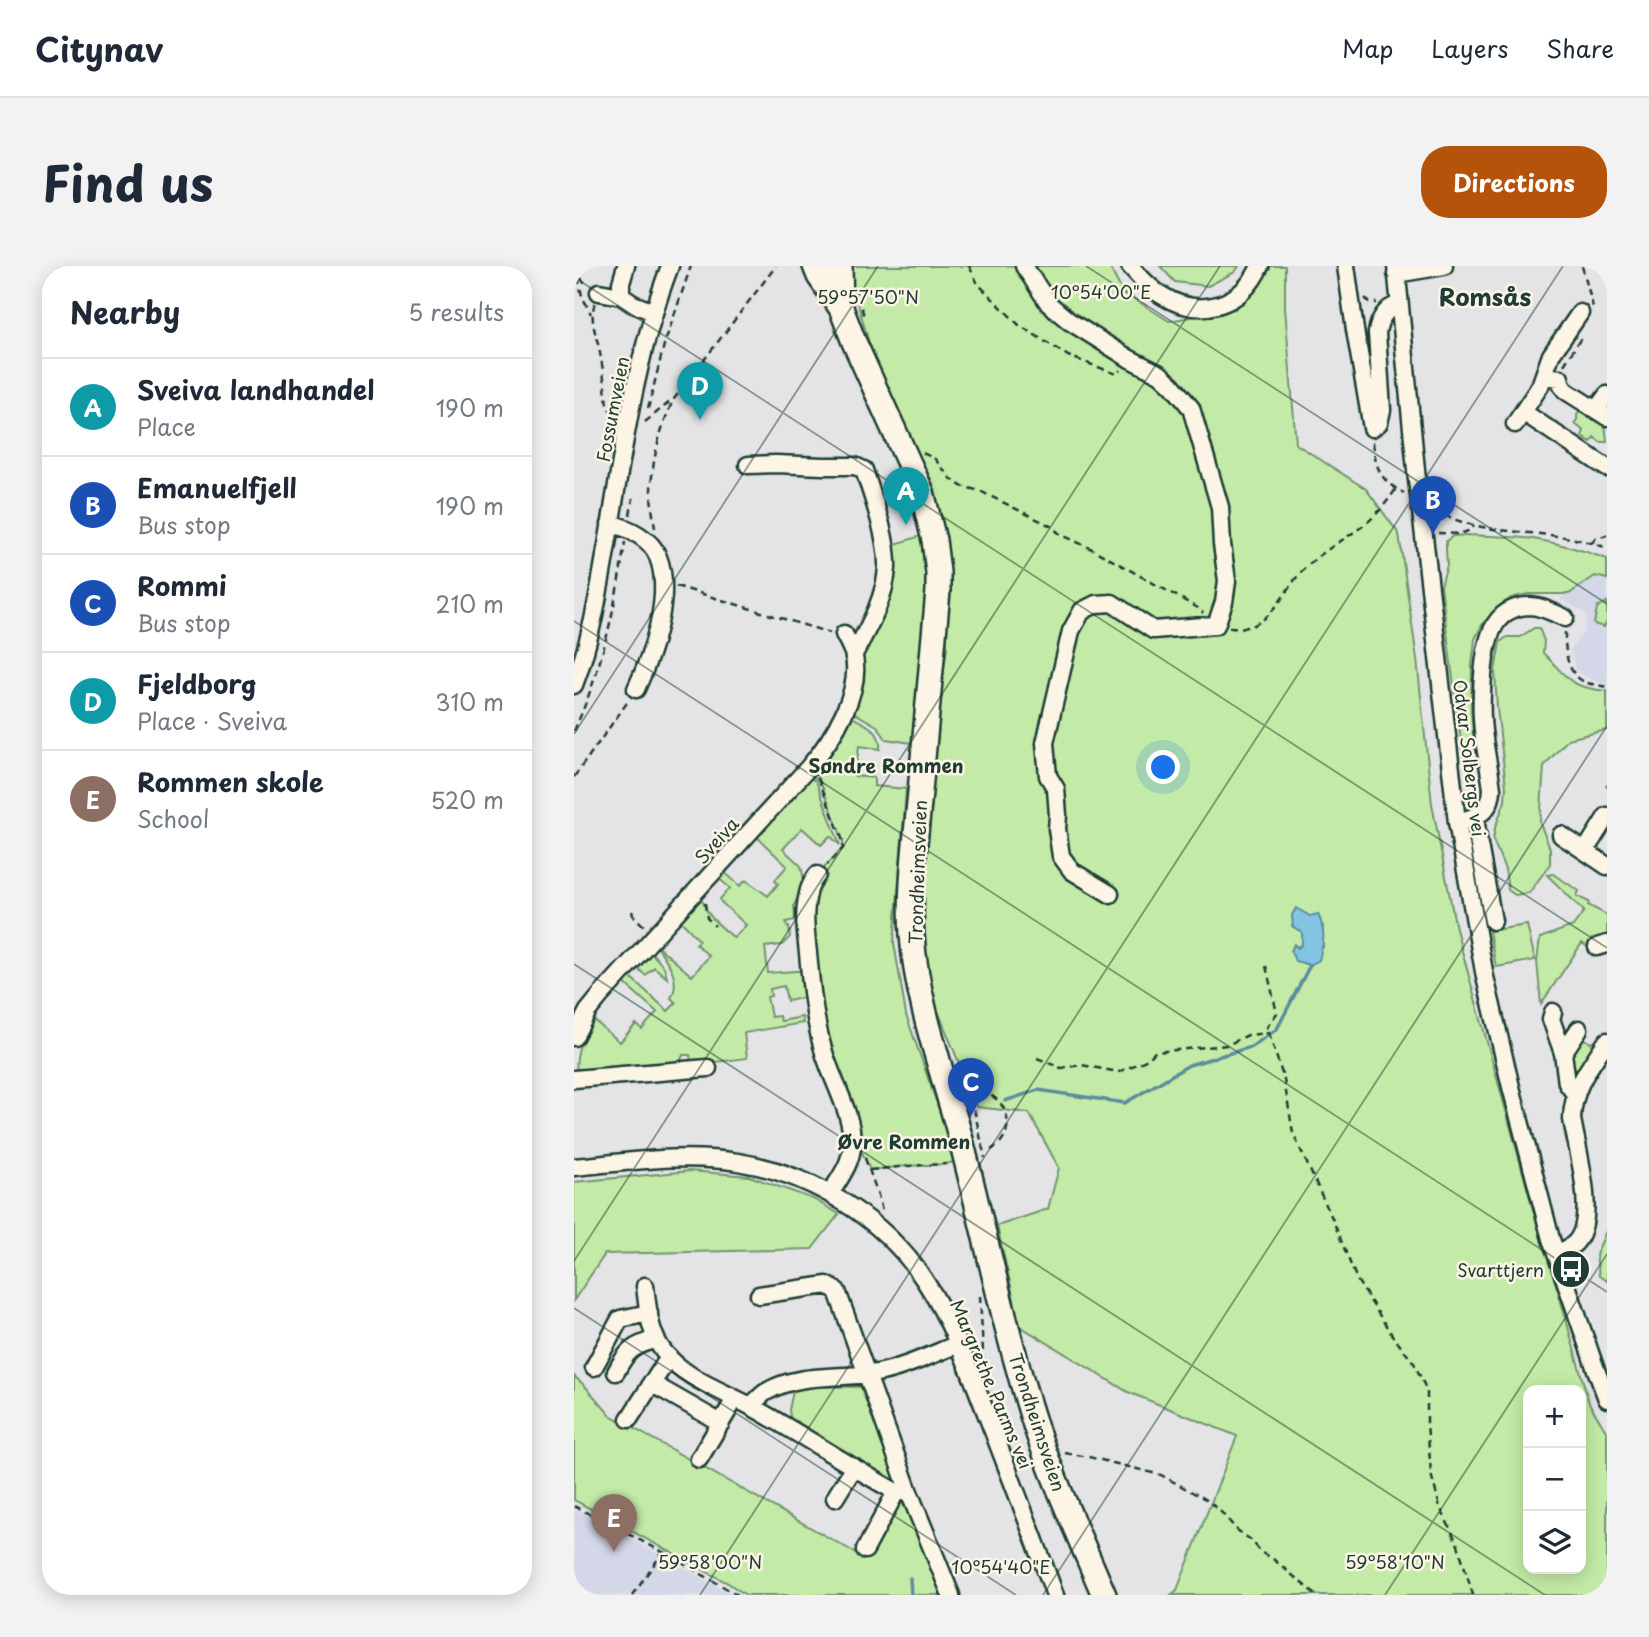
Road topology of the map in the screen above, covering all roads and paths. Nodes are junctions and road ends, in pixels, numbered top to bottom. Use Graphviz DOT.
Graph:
graph roads {
  1 [pos="626,266"];
  2 [pos="670,266"];
  3 [pos="691,266"];
  4 [pos="776,266"];
  5 [pos="815,266"];
  6 [pos="827,266"];
  7 [pos="840,266"];
  8 [pos="969,266"];
  9 [pos="1024,266"];
  10 [pos="1130,266"];
  11 [pos="1260,266"];
  12 [pos="1346,266"];
  13 [pos="1444,266"];
  14 [pos="574,267"];
  15 [pos="1396,270"];
  16 [pos="577,274"];
  17 [pos="856,287"];
  18 [pos="1349,291"];
  19 [pos="599,292"];
  20 [pos="621,296"];
  21 [pos="1394,306"];
  22 [pos="841,308"];
  23 [pos="654,312"];
  24 [pos="1580,313"];
  25 [pos="592,315"];
  26 [pos="867,326"];
  27 [pos="1130,359"];
  28 [pos="1544,376"];
  29 [pos="1607,395"];
  30 [pos="674,399"];
  31 [pos="648,409"];
  32 [pos="619,412"];
  33 [pos="1604,415"];
  34 [pos="645,422"];
  35 [pos="1372,428"];
  36 [pos="924,460"];
  37 [pos="748,465"];
  38 [pos="1607,468"];
  39 [pos="1396,489"];
  40 [pos="1412,497"];
  41 [pos="1428,514"];
  42 [pos="610,524"];
  43 [pos="1474,526"];
  44 [pos="1435,533"];
  45 [pos="1607,535"];
  46 [pos="1592,543"];
  47 [pos="1607,548"];
  48 [pos="658,556"];
  49 [pos="662,580"];
  50 [pos="1565,618"];
  51 [pos="1216,625"];
  52 [pos="844,634"];
  53 [pos="853,654"];
  54 [pos="574,685"];
  55 [pos="1607,687"];
  56 [pos="636,689"];
  57 [pos="809,766"];
  58 [pos="574,777"];
  59 [pos="1607,816"];
  60 [pos="1475,817"];
  61 [pos="1457,822"];
  62 [pos="1561,835"];
  63 [pos="1585,851"];
  64 [pos="1607,866"];
  65 [pos="817,875"];
  66 [pos="1110,894"];
  67 [pos="706,898"];
  68 [pos="632,911"];
  69 [pos="1493,920"];
  70 [pos="715,926"];
  71 [pos="654,936"];
  72 [pos="1266,966"];
  73 [pos="1553,1012"];
  74 [pos="1579,1029"];
  75 [pos="1269,1033"];
  76 [pos="574,1037"];
  77 [pos="1607,1041"];
  78 [pos="1563,1053"];
  79 [pos="1037,1058"];
  80 [pos="708,1068"];
  81 [pos="574,1079"];
  82 [pos="963,1083"];
  83 [pos="968,1093"];
  84 [pos="1575,1094"];
  85 [pos="991,1150"];
  86 [pos="865,1158"];
  87 [pos="946,1164"];
  88 [pos="574,1167"];
  89 [pos="985,1169"];
  90 [pos="870,1170"];
  91 [pos="830,1194"];
  92 [pos="885,1222"];
  93 [pos="1554,1246"];
  94 [pos="645,1286"];
  95 [pos="980,1293"];
  96 [pos="760,1295"];
  97 [pos="649,1313"];
  98 [pos="656,1339"];
  99 [pos="958,1344"];
  100 [pos="669,1357"];
  101 [pos="594,1367"];
  102 [pos="616,1372"];
  103 [pos="984,1373"];
  104 [pos="868,1375"];
  105 [pos="651,1383"];
  106 [pos="735,1399"];
  107 [pos="1607,1399"];
  108 [pos="751,1406"];
  109 [pos="629,1419"];
  110 [pos="721,1423"];
  111 [pos="1065,1453"];
  112 [pos="699,1459"];
  113 [pos="854,1467"];
  114 [pos="903,1492"];
  115 [pos="835,1498"];
  116 [pos="574,1506"];
  117 [pos="864,1550"];
  118 [pos="663,1552"];
  119 [pos="632,1595"];
  120 [pos="738,1595"];
  121 [pos="951,1595"];
  122 [pos="1055,1595"];
  123 [pos="1104,1595"];
  124 [pos="1316,1595"];
  125 [pos="1473,1595"];
  1 -- 20 [label="street"];
  2 -- 23 [label="street, Fossumveien"];
  3 -- 31 [label="path"];
  4 -- 30 [label="path"];
  5 -- 22 [label="highway, Trondheimsveien"];
  6 -- 22 [label="highway"];
  7 -- 22 [label="highway, Trondheimsveien"];
  8 -- 27 [label="path"];
  9 -- 27 [label="street"];
  10 -- 11 [label="street"];
  12 -- 18 [label="street"];
  13 -- 15 [label="street, Odvar Solbergs vei"];
  14 -- 16 [label="path"];
  15 -- 21 [label="street, Odvar Solbergs vei"];
  16 -- 19 [label="path"];
  16 -- 25 [label="path"];
  17 -- 26 [label="path"];
  18 -- 21 [label="path"];
  18 -- 35 [label="street"];
  19 -- 20 [label="street"];
  19 -- 25 [label="path"];
  20 -- 23 [label="street"];
  21 -- 35 [label="street"];
  21 -- 41 [label="street, Odvar Solbergs vei, bridge"];
  22 -- 123 [label="highway, Trondheimsveien"];
  23 -- 42 [label="street, Fossumveien"];
  24 -- 28 [label="street"];
  25 -- 32 [label="path"];
  27 -- 51 [label="street"];
  28 -- 33 [label="street"];
  28 -- 38 [label="street"];
  29 -- 33 [label="street"];
  30 -- 34 [label="path"];
  30 -- 48 [label="path"];
  35 -- 39 [label="path"];
  36 -- 51 [label="path"];
  37 -- 53 [label="street, Sveiva"];
  39 -- 40 [label="path"];
  39 -- 51 [label="path"];
  41 -- 43 [label="path"];
  41 -- 61 [label="street, Odvar Solbergs vei"];
  42 -- 48 [label="street"];
  42 -- 54 [label="street, Fossumveien"];
  43 -- 44 [label="path"];
  43 -- 46 [label="path"];
  45 -- 46 [label="path"];
  46 -- 47 [label="path"];
  48 -- 49 [label="street"];
  49 -- 52 [label="path"];
  49 -- 56 [label="street"];
  50 -- 55 [label="path"];
  50 -- 60 [label="street"];
  51 -- 66 [label="street"];
  52 -- 53 [label="street, Sveiva"];
  53 -- 57 [label="street, Sveiva"];
  56 -- 58 [label="path"];
  57 -- 65 [label="path"];
  57 -- 71 [label="street, Sveiva"];
  59 -- 63 [label="street"];
  60 -- 61 [label="street"];
  60 -- 69 [label="street"];
  61 -- 93 [label="street, Odvar Solbergs vei"];
  62 -- 63 [label="street"];
  63 -- 64 [label="street"];
  65 -- 91 [label="street"];
  67 -- 70 [label="path"];
  68 -- 71 [label="path"];
  71 -- 76 [label="street, Sveiva"];
  72 -- 75 [label="path"];
  73 -- 78 [label="street"];
  74 -- 78 [label="street"];
  75 -- 79 [label="path"];
  75 -- 125 [label="path"];
  77 -- 84 [label="street"];
  78 -- 84 [label="street"];
  80 -- 81 [label="street"];
  82 -- 83 [label="path"];
  83 -- 85 [label="path"];
  83 -- 89 [label="path"];
  84 -- 93 [label="street"];
  86 -- 90 [label="path"];
  87 -- 90 [label="path"];
  88 -- 91 [label="street, Margrethe Parms vei"];
  90 -- 92 [label="path"];
  91 -- 99 [label="street, Margrethe Parms vei"];
  93 -- 107 [label="street, Odvar Solbergs vei"];
  94 -- 97 [label="street"];
  95 -- 103 [label="path"];
  96 -- 104 [label="street"];
  97 -- 98 [label="street"];
  97 -- 101 [label="street"];
  98 -- 100 [label="street"];
  98 -- 102 [label="street"];
  99 -- 104 [label="street"];
  99 -- 122 [label="street, Margrethe Parms vei"];
  100 -- 105 [label="street"];
  100 -- 106 [label="street"];
  104 -- 108 [label="street"];
  104 -- 114 [label="street"];
  105 -- 109 [label="street"];
  105 -- 110 [label="street"];
  106 -- 108 [label="street"];
  106 -- 110 [label="street"];
  108 -- 113 [label="street"];
  110 -- 112 [label="street"];
  111 -- 124 [label="path"];
  113 -- 114 [label="street"];
  113 -- 115 [label="street"];
  114 -- 117 [label="street"];
  114 -- 121 [label="street"];
  116 -- 118 [label="path"];
  118 -- 119 [label="path"];
  118 -- 120 [label="path"];
}
